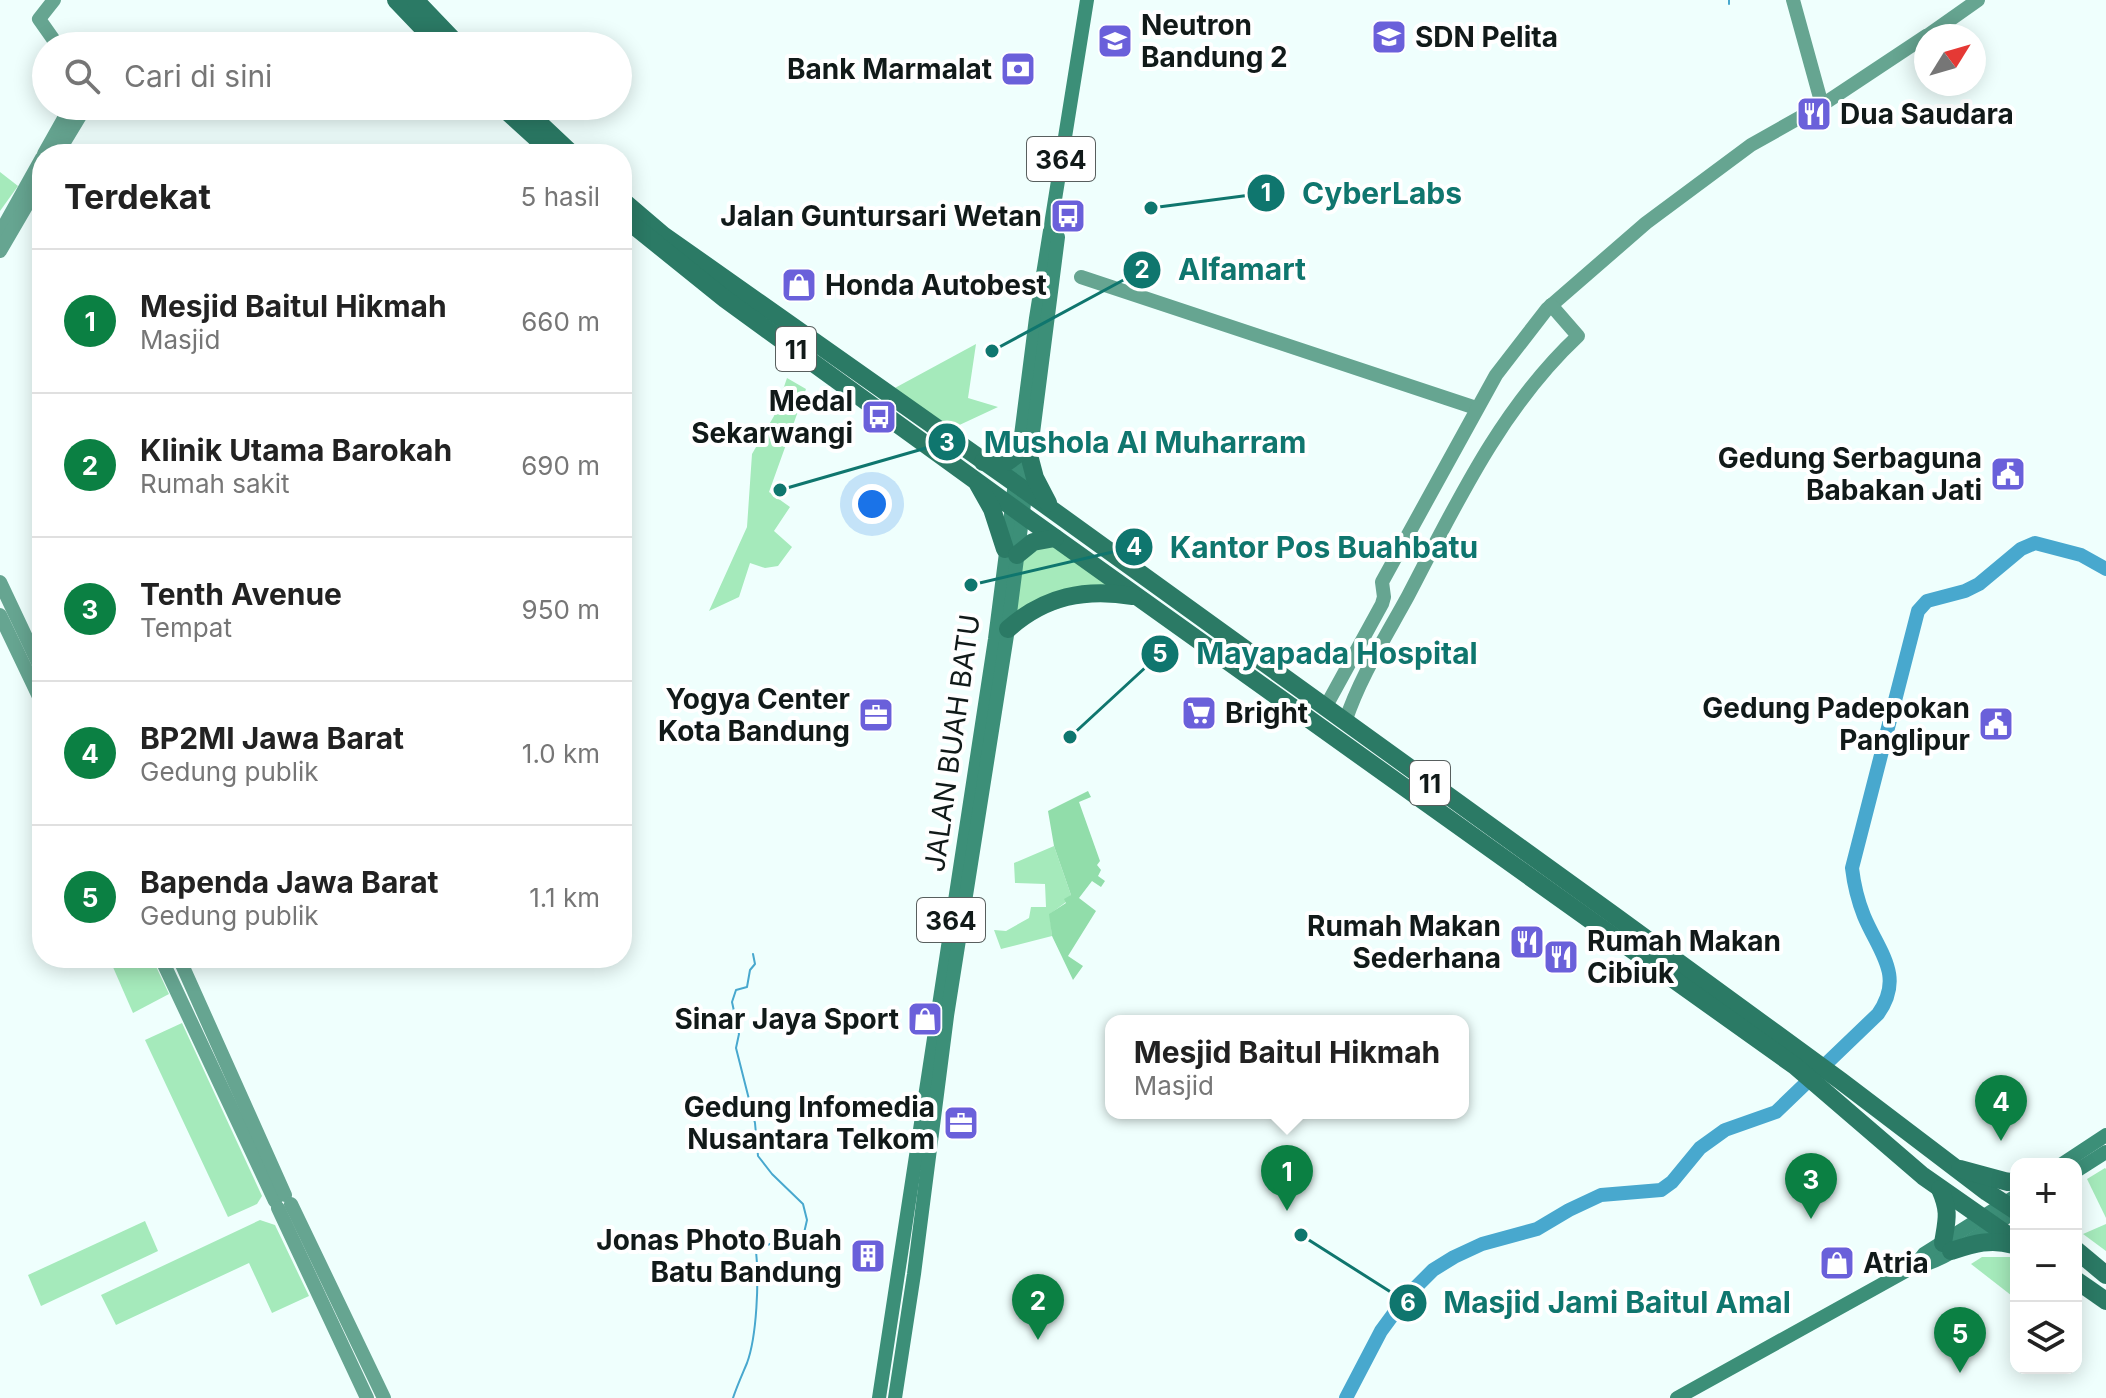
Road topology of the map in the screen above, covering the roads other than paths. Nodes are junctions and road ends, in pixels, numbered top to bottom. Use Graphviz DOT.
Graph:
graph roads {
  1 [pos="54,0"];
  2 [pos="396,0"];
  3 [pos="415,0"];
  4 [pos="1087,0"];
  5 [pos="1096,0"];
  6 [pos="1793,0"];
  7 [pos="1978,0"];
  8 [pos="1943,24"];
  9 [pos="48,32"];
  10 [pos="427,32"];
  11 [pos="446,32"];
  12 [pos="1914,44"];
  13 [pos="1822,105"];
  14 [pos="63,120"];
  15 [pos="78,120"];
  16 [pos="516,120"];
  17 [pos="536,120"];
  18 [pos="50,144"];
  19 [pos="63,144"];
  20 [pos="543,144"];
  21 [pos="561,144"];
  22 [pos="32,176"];
  23 [pos="32,196"];
  24 [pos="632,208"];
  25 [pos="632,224"];
  26 [pos="0,233"];
  27 [pos="0,251"];
  28 [pos="1054,270"];
  29 [pos="1551,305"];
  30 [pos="1476,408"];
  31 [pos="1024,456"];
  32 [pos="979,470"];
  33 [pos="1020,487"];
  34 [pos="1017,510"];
  35 [pos="1054,512"];
  36 [pos="1055,538"];
  37 [pos="1011,552"];
  38 [pos="0,582"];
  39 [pos="1140,597"];
  40 [pos="0,615"];
  41 [pos="1008,629"];
  42 [pos="32,650"];
  43 [pos="32,682"];
  44 [pos="1325,708"];
  45 [pos="1345,722"];
  46 [pos="971,825"];
  47 [pos="166,968"];
  48 [pos="183,968"];
  49 [pos="1800,1060"];
  50 [pos="1836,1088"];
  51 [pos="2106,1135"];
  52 [pos="2106,1152"];
  53 [pos="2071,1158"];
  54 [pos="1953,1167"];
  55 [pos="2082,1167"];
  56 [pos="2010,1182"];
  57 [pos="1939,1186"];
  58 [pos="282,1202"];
  59 [pos="2010,1204"];
  60 [pos="2010,1208"];
  61 [pos="1987,1222"];
  62 [pos="2010,1239"];
  63 [pos="2010,1243"];
  64 [pos="1947,1247"];
  65 [pos="2082,1254"];
  66 [pos="2101,1268"];
  67 [pos="906,1273"];
  68 [pos="2082,1285"];
  69 [pos="2106,1303"];
  70 [pos="367,1398"];
  71 [pos="384,1398"];
  72 [pos="879,1398"];
  73 [pos="895,1398"];
  74 [pos="1677,1398"];
  1 -- 9 [label="street"];
  2 -- 10 [label="highway"];
  3 -- 11 [label="highway"];
  4 -- 31 [label="main road, JALAN BUAH BATU / 364"];
  5 -- 28 [label="main road, JALAN BUAH BATU / 364"];
  6 -- 13 [label="street"];
  7 -- 8 [label="street"];
  12 -- 13 [label="street"];
  13 -- 29 [label="street"];
  14 -- 18 [label="street"];
  15 -- 19 [label="street"];
  16 -- 20 [label="highway"];
  17 -- 21 [label="highway"];
  22 -- 26 [label="street"];
  23 -- 27 [label="street"];
  24 -- 32 [label="highway, 11"];
  25 -- 32 [label="highway, 11"];
  28 -- 30 [label="street"];
  28 -- 31 [label="main road, JALAN BUAH BATU / 364"];
  29 -- 30 [label="street"];
  29 -- 45 [label="street"];
  30 -- 44 [label="street"];
  31 -- 32 [label="highway"];
  31 -- 33 [label="main road, JALAN BUAH BATU / 364"];
  31 -- 35 [label="highway"];
  32 -- 33 [label="highway, 11"];
  32 -- 34 [label="highway, 11"];
  32 -- 37 [label="highway"];
  33 -- 34 [label="main road, JALAN BUAH BATU / 364"];
  33 -- 35 [label="highway, 11"];
  34 -- 36 [label="highway, 11"];
  34 -- 37 [label="main road, JALAN BUAH BATU / 364"];
  35 -- 44 [label="highway, 11"];
  36 -- 37 [label="highway"];
  36 -- 39 [label="highway, 11"];
  37 -- 41 [label="main road, JALAN BUAH BATU / 364"];
  37 -- 46 [label="main road, JALAN BUAH BATU / 364"];
  38 -- 42 [label="street"];
  39 -- 41 [label="highway"];
  39 -- 49 [label="highway, 11"];
  40 -- 43 [label="street"];
  41 -- 46 [label="main road, JALAN BUAH BATU / 364"];
  44 -- 45 [label="highway, 11"];
  45 -- 49 [label="highway, 11"];
  46 -- 67 [label="main road, JALAN BUAH BATU / 364"];
  47 -- 58 [label="street"];
  48 -- 58 [label="street"];
  49 -- 50 [label="highway, 11"];
  50 -- 54 [label="highway, 11"];
  50 -- 57 [label="highway, 11"];
  51 -- 53 [label="main road"];
  52 -- 55 [label="main road"];
  54 -- 56 [label="highway"];
  54 -- 59 [label="highway, 11"];
  57 -- 61 [label="highway, 11"];
  57 -- 64 [label="highway"];
  58 -- 70 [label="street"];
  58 -- 71 [label="street"];
  60 -- 61 [label="main road"];
  61 -- 62 [label="highway, 11"];
  61 -- 64 [label="main road"];
  63 -- 64 [label="highway"];
  64 -- 74 [label="main road"];
  65 -- 66 [label="highway"];
  67 -- 72 [label="main road, JALAN BUAH BATU / 364"];
  67 -- 73 [label="main road, JALAN BUAH BATU / 364"];
  68 -- 69 [label="highway"];
}
